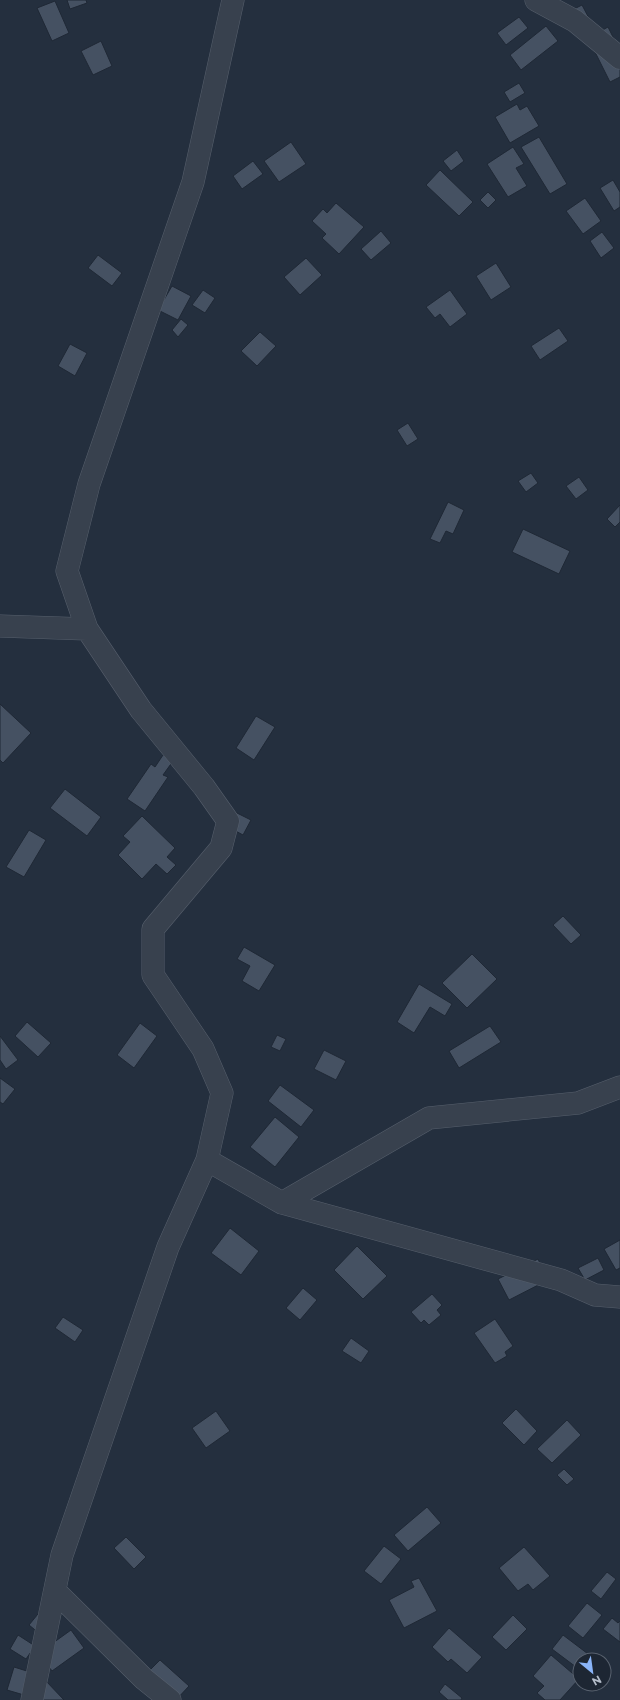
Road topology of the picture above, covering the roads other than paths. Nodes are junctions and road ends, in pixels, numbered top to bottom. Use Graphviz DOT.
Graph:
graph roads {
  1 [pos="233,0"];
  2 [pos="536,0"];
  3 [pos="620,58"];
  4 [pos="0,626"];
  5 [pos="87,629"];
  6 [pos="620,1087"];
  7 [pos="207,1160"];
  8 [pos="282,1204"];
  9 [pos="620,1297"];
  10 [pos="54,1591"];
  11 [pos="32,1700"];
  12 [pos="170,1700"];
  1 -- 5 [label="street"];
  2 -- 3 [label="street"];
  4 -- 5 [label="street"];
  5 -- 7 [label="street"];
  6 -- 8 [label="street"];
  7 -- 8 [label="street"];
  7 -- 10 [label="street"];
  8 -- 9 [label="street"];
  10 -- 11 [label="street"];
  10 -- 12 [label="street"];
}
